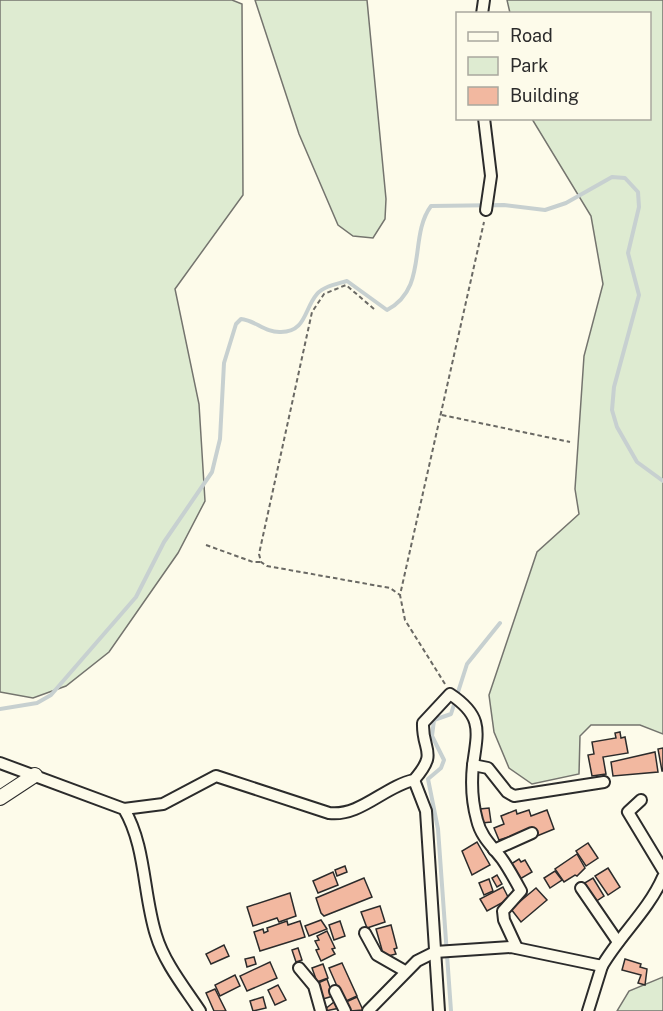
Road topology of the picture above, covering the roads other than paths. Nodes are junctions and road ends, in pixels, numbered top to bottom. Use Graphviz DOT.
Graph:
graph roads {
  1 [pos="484,120"];
  2 [pos="487,207"];
  3 [pos="0,763"];
  4 [pos="474,765"];
  5 [pos="35,775"];
  6 [pos="414,780"];
  7 [pos="604,782"];
  8 [pos="0,798"];
  9 [pos="641,801"];
  10 [pos="124,809"];
  11 [pos="532,833"];
  12 [pos="494,850"];
  13 [pos="663,870"];
  14 [pos="663,878"];
  15 [pos="580,888"];
  16 [pos="366,933"];
  17 [pos="618,942"];
  18 [pos="517,948"];
  19 [pos="443,951"];
  20 [pos="602,966"];
  21 [pos="299,968"];
  22 [pos="405,971"];
  23 [pos="335,991"];
  24 [pos="200,1011"];
  25 [pos="321,1011"];
  26 [pos="345,1011"];
  27 [pos="368,1011"];
  28 [pos="439,1011"];
  29 [pos="588,1011"];
  1 -- 2 [label="street"];
  3 -- 5 [label="street"];
  4 -- 6 [label="street"];
  4 -- 7 [label="street"];
  4 -- 12 [label="street"];
  5 -- 8 [label="street"];
  5 -- 10 [label="street"];
  6 -- 10 [label="street"];
  6 -- 19 [label="street"];
  9 -- 13 [label="street"];
  10 -- 24 [label="street"];
  11 -- 12 [label="street"];
  12 -- 18 [label="street"];
  14 -- 17 [label="street"];
  15 -- 17 [label="street"];
  16 -- 22 [label="street"];
  17 -- 20 [label="street"];
  18 -- 19 [label="street"];
  18 -- 20 [label="street"];
  19 -- 22 [label="street"];
  19 -- 28 [label="street"];
  20 -- 29 [label="street"];
  21 -- 25 [label="street"];
  22 -- 27 [label="street"];
  23 -- 26 [label="street"];
}
